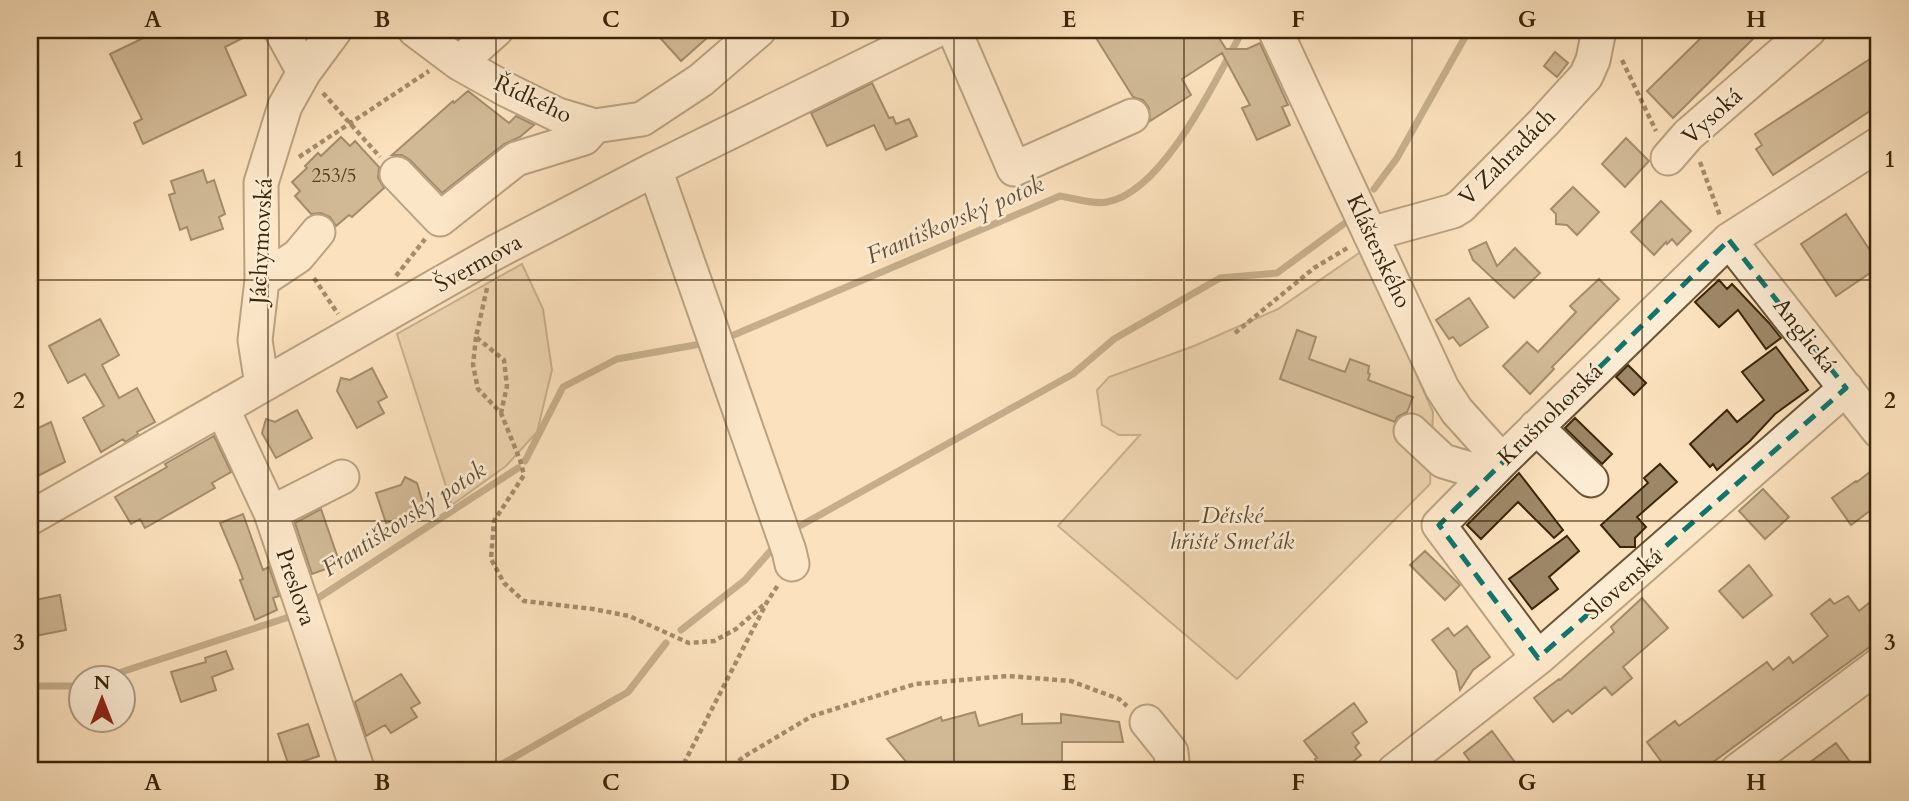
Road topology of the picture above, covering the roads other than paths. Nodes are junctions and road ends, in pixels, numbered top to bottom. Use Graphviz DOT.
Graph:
graph roads {
  1 [pos="281,30"];
  2 [pos="335,30"];
  3 [pos="415,30"];
  4 [pos="496,30"];
  5 [pos="759,30"];
  6 [pos="937,30"];
  7 [pos="954,30"];
  8 [pos="1599,30"];
  9 [pos="1808,30"];
  10 [pos="1277,35"];
  11 [pos="455,60"];
  12 [pos="312,81"];
  13 [pos="1132,116"];
  14 [pos="595,126"];
  15 [pos="1879,144"];
  16 [pos="1668,158"];
  17 [pos="389,167"];
  18 [pos="654,169"];
  19 [pos="1370,234"];
  20 [pos="1729,240"];
  21 [pos="308,244"];
  22 [pos="262,280"];
  23 [pos="262,385"];
  24 [pos="1846,388"];
  25 [pos="222,408"];
  26 [pos="1536,427"];
  27 [pos="1411,431"];
  28 [pos="1879,431"];
  29 [pos="1492,470"];
  30 [pos="342,477"];
  31 [pos="1591,480"];
  32 [pos="271,513"];
  33 [pos="30,518"];
  34 [pos="792,564"];
  35 [pos="1538,659"];
  36 [pos="1879,665"];
  37 [pos="1147,722"];
  38 [pos="1427,761"];
  39 [pos="358,771"];
  40 [pos="1173,771"];
  41 [pos="1394,771"];
  42 [pos="1737,771"];
  1 -- 12 [label="street"];
  2 -- 12 [label="street, Jáchymovská"];
  3 -- 11 [label="street, Řídkého"];
  4 -- 11 [label="street"];
  5 -- 14 [label="street, Řídkého"];
  6 -- 18 [label="street, Švermova"];
  7 -- 13 [label="street"];
  8 -- 19 [label="street, V Zahradách"];
  9 -- 16 [label="street, Vysoká"];
  10 -- 19 [label="street, Klášterského"];
  11 -- 14 [label="street, Řídkého"];
  12 -- 22 [label="street, Jáchymovská"];
  14 -- 17 [label="street"];
  15 -- 20 [label="street, Krušnohorská"];
  18 -- 23 [label="street, Švermova"];
  18 -- 34 [label="street"];
  19 -- 29 [label="street, Klášterského"];
  20 -- 24 [label="street, Anglická"];
  20 -- 26 [label="street, Krušnohorská"];
  21 -- 22 [label="street"];
  22 -- 23 [label="street, Jáchymovská"];
  23 -- 25 [label="street, Švermova"];
  24 -- 28 [label="street, Anglická"];
  24 -- 35 [label="street, Slovenská"];
  25 -- 32 [label="street, Preslova"];
  25 -- 33 [label="street, Švermova"];
  26 -- 29 [label="street, Krušnohorská"];
  26 -- 31 [label="street"];
  27 -- 29 [label="street"];
  29 -- 35 [label="street, Krušnohorská"];
  30 -- 32 [label="street"];
  32 -- 39 [label="street, Preslova"];
  35 -- 38 [label="street, Slovenská"];
  36 -- 42 [label="street"];
  37 -- 40 [label="street"];
  38 -- 41 [label="street, Slovenská"];
}
